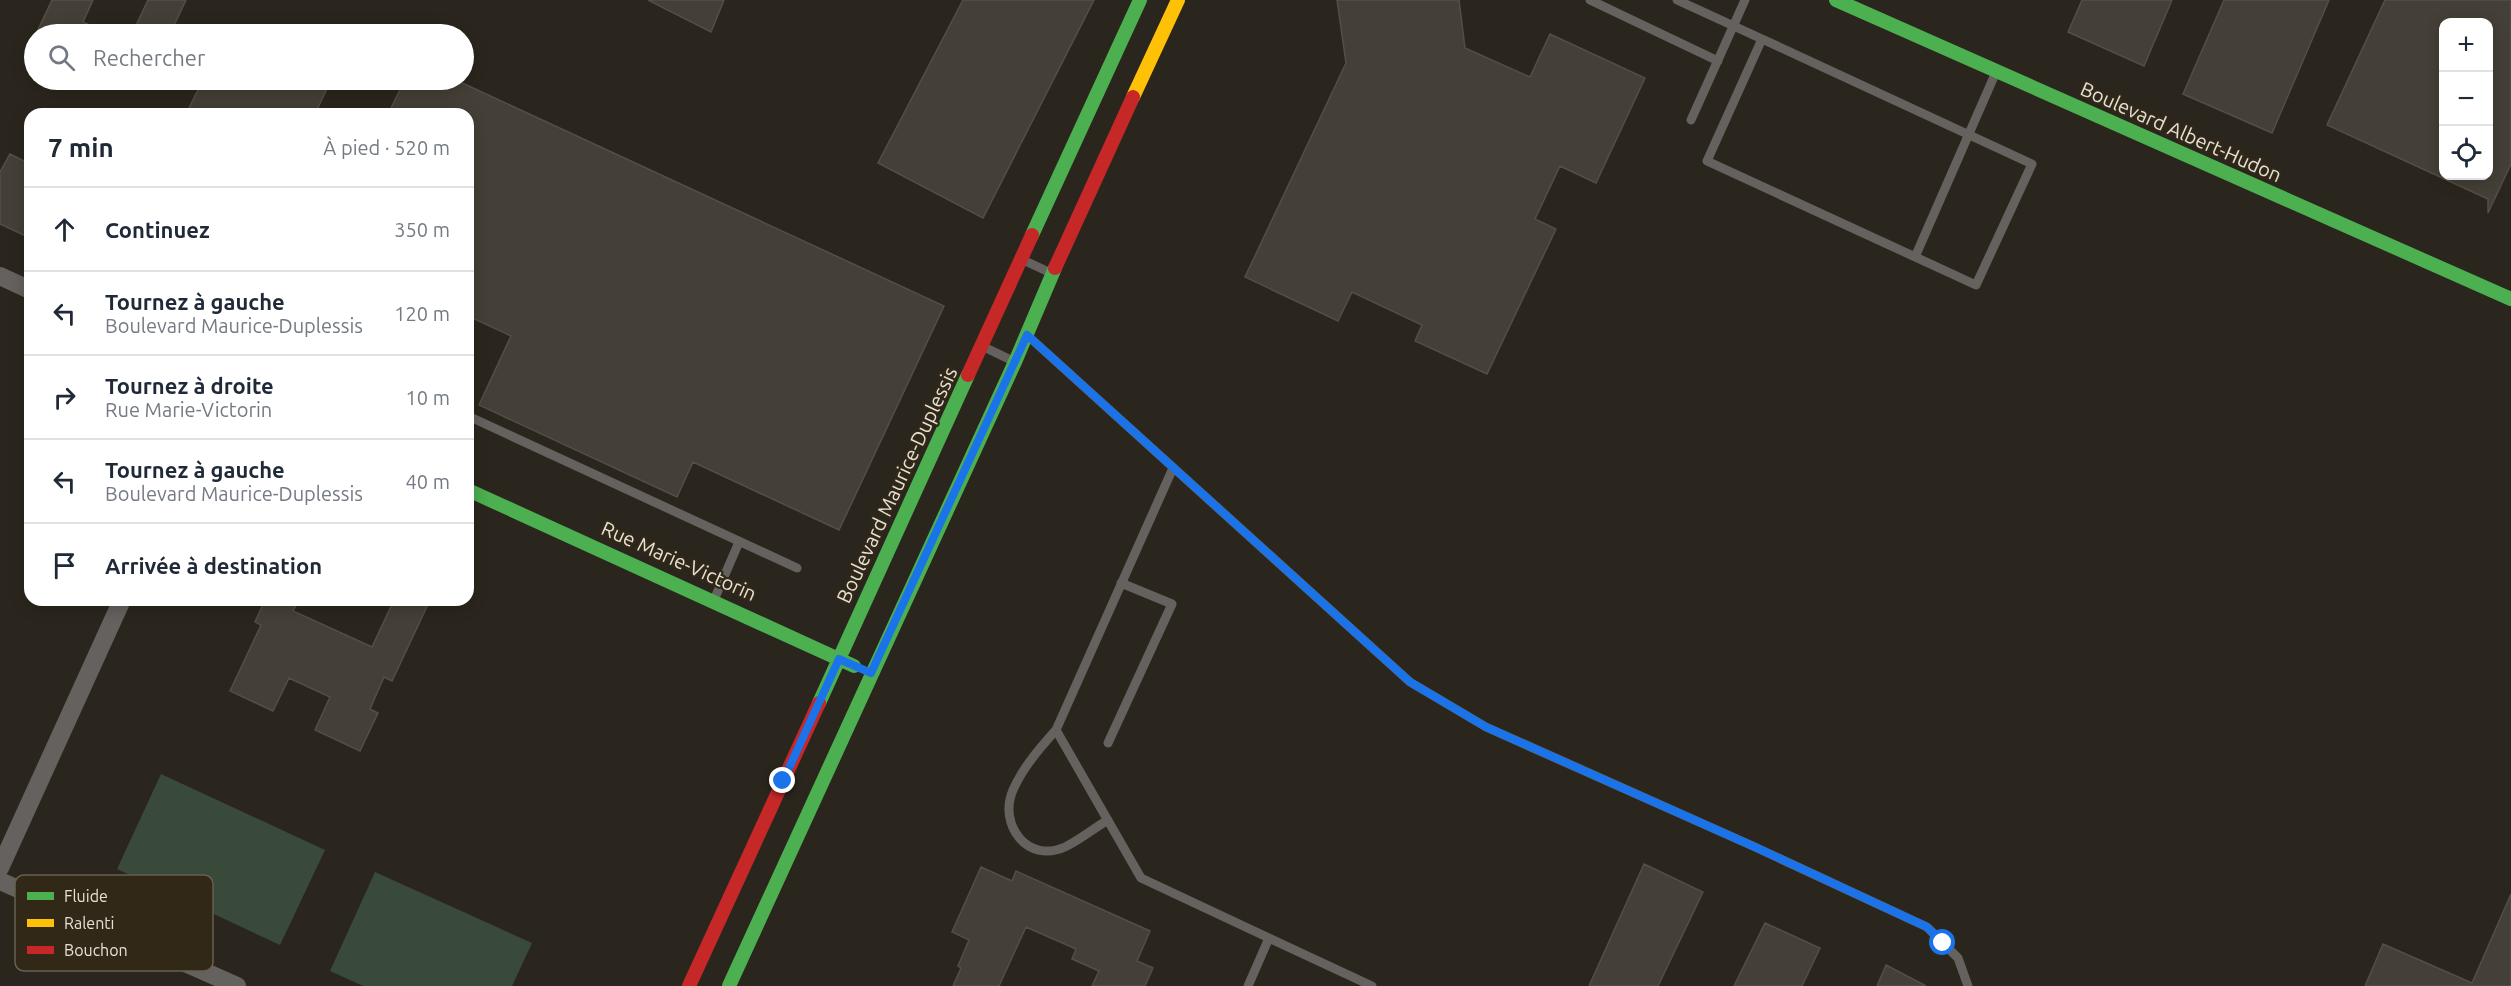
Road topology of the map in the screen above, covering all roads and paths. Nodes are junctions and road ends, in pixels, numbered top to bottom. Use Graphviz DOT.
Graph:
graph roads {
  1 [pos="1140,0"];
  2 [pos="1178,0"];
  3 [pos="1590,0"];
  4 [pos="1677,0"];
  5 [pos="1745,0"];
  6 [pos="1836,0"];
  7 [pos="1733,26"];
  8 [pos="1762,39"];
  9 [pos="1718,61"];
  10 [pos="1996,72"];
  11 [pos="1691,120"];
  12 [pos="1969,135"];
  13 [pos="1915,257"];
  14 [pos="1021,259"];
  15 [pos="1052,274"];
  16 [pos="0,276"];
  17 [pos="24,287"];
  18 [pos="2511,299"];
  19 [pos="1027,335"];
  20 [pos="982,346"];
  21 [pos="1015,362"];
  22 [pos="474,419"];
  23 [pos="1173,468"];
  24 [pos="474,493"];
  25 [pos="739,542"];
  26 [pos="797,568"];
  27 [pos="1122,583"];
  28 [pos="714,602"];
  29 [pos="119,606"];
  30 [pos="839,659"];
  31 [pos="871,673"];
  32 [pos="1056,730"];
  33 [pos="1108,743"];
  34 [pos="1108,820"];
  35 [pos="0,868"];
  36 [pos="0,881"];
  37 [pos="15,888"];
  38 [pos="1269,938"];
  39 [pos="203,971"];
  40 [pos="237,986"];
  41 [pos="689,986"];
  42 [pos="729,986"];
  43 [pos="1248,986"];
  44 [pos="1372,986"];
  45 [pos="1968,986"];
  1 -- 14 [label="street, Boulevard Maurice-Duplessis"];
  2 -- 15 [label="street"];
  3 -- 9 [label="lane"];
  4 -- 7 [label="lane"];
  5 -- 7 [label="lane"];
  6 -- 10 [label="street, Boulevard Albert-Hudon"];
  7 -- 8 [label="lane"];
  7 -- 9 [label="lane"];
  8 -- 12 [label="lane"];
  8 -- 13 [label="lane"];
  9 -- 11 [label="lane"];
  10 -- 12 [label="lane"];
  10 -- 18 [label="street, Boulevard Albert-Hudon"];
  12 -- 13 [label="lane"];
  12 -- 13 [label="lane"];
  14 -- 15 [label="lane"];
  14 -- 20 [label="street, Boulevard Maurice-Duplessis"];
  15 -- 19 [label="street"];
  16 -- 17 [label="street"];
  19 -- 21 [label="street"];
  19 -- 23 [label="lane"];
  20 -- 21 [label="lane"];
  20 -- 30 [label="street, Boulevard Maurice-Duplessis"];
  21 -- 31 [label="street"];
  22 -- 25 [label="lane"];
  23 -- 27 [label="lane"];
  23 -- 45 [label="lane"];
  24 -- 28 [label="street, Rue Marie-Victorin"];
  25 -- 26 [label="lane"];
  25 -- 28 [label="lane"];
  27 -- 32 [label="lane"];
  27 -- 33 [label="lane"];
  28 -- 30 [label="street, Rue Marie-Victorin"];
  29 -- 35 [label="street"];
  30 -- 31 [label="street, Rue Marie-Victorin"];
  30 -- 41 [label="street, Boulevard Maurice-Duplessis"];
  31 -- 42 [label="street"];
  32 -- 34 [label="lane"];
  32 -- 34 [label="lane"];
  34 -- 38 [label="lane"];
  36 -- 37 [label="street"];
  38 -- 43 [label="lane"];
  38 -- 44 [label="lane"];
  39 -- 40 [label="street"];
}
